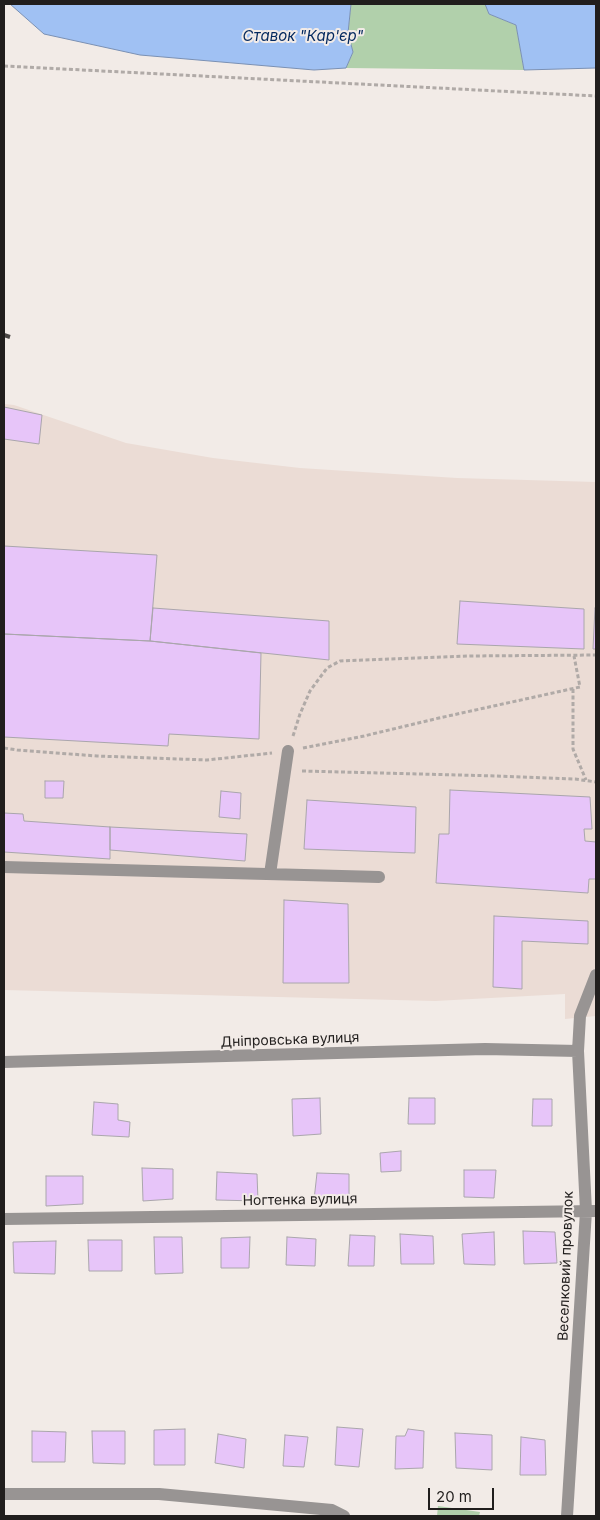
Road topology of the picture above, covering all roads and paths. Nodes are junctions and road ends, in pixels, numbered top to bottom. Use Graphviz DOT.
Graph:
graph roads {
  1 [pos="4,66"];
  2 [pos="596,96"];
  3 [pos="596,655"];
  4 [pos="574,656"];
  5 [pos="573,689"];
  6 [pos="4,748"];
  7 [pos="288,751"];
  8 [pos="284,770"];
  9 [pos="587,781"];
  10 [pos="596,782"];
  11 [pos="4,867"];
  12 [pos="270,874"];
  13 [pos="379,877"];
  14 [pos="596,975"];
  15 [pos="578,1051"];
  16 [pos="4,1062"];
  17 [pos="591,1211"];
  18 [pos="4,1219"];
  19 [pos="4,1494"];
  20 [pos="344,1516"];
  21 [pos="567,1516"];
  1 -- 2 [label="path"];
  3 -- 4 [label="path"];
  4 -- 5 [label="path"];
  4 -- 7 [label="path"];
  5 -- 7 [label="path"];
  5 -- 9 [label="path"];
  6 -- 7 [label="path"];
  7 -- 8 [label="street"];
  8 -- 9 [label="path"];
  8 -- 12 [label="street"];
  9 -- 10 [label="path"];
  11 -- 12 [label="street"];
  12 -- 13 [label="street"];
  14 -- 15 [label="street, Веселковий провулок"];
  15 -- 16 [label="street, Дніпровська вулиця"];
  15 -- 17 [label="street, Веселковий провулок"];
  17 -- 18 [label="street, Ногтенка вулиця"];
  17 -- 21 [label="street, Веселковий провулок"];
  19 -- 20 [label="street"];
}
